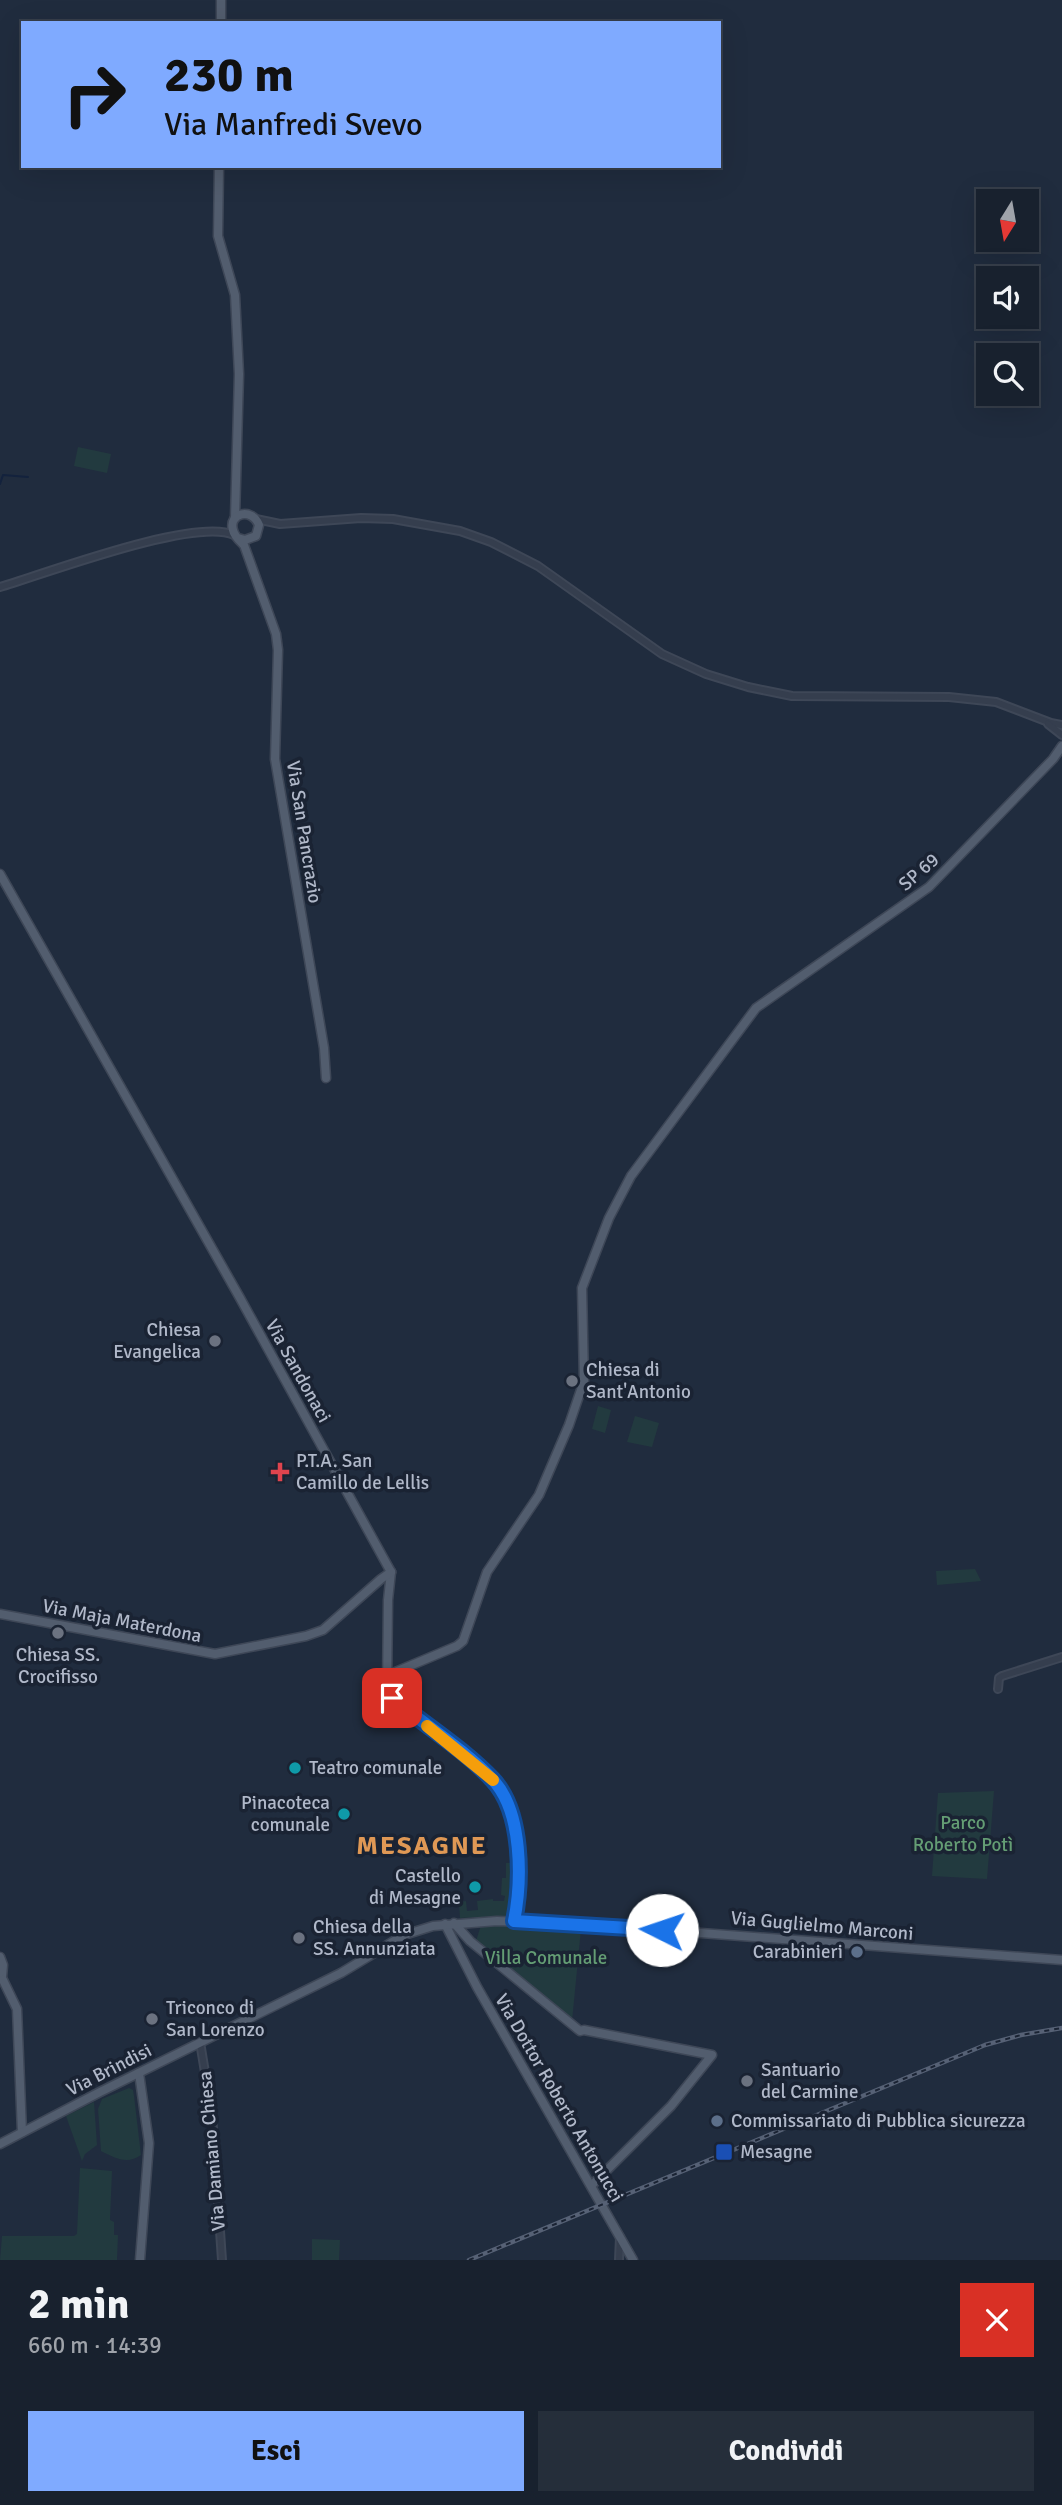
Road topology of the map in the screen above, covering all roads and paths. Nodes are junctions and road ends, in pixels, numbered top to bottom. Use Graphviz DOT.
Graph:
graph roads {
  1 [pos="221,0"];
  2 [pos="221,21"];
  3 [pos="219,168"];
  4 [pos="237,518"];
  5 [pos="256,519"];
  6 [pos="280,524"];
  7 [pos="205,531"];
  8 [pos="256,535"];
  9 [pos="236,536"];
  10 [pos="247,553"];
  11 [pos="0,587"];
  12 [pos="1044,720"];
  13 [pos="1062,725"];
  14 [pos="1062,735"];
  15 [pos="1062,746"];
  16 [pos="1059,755"];
  17 [pos="0,874"];
  18 [pos="326,1078"];
  19 [pos="391,1572"];
  20 [pos="0,1614"];
  21 [pos="1062,1657"];
  22 [pos="387,1675"];
  23 [pos="998,1689"];
  24 [pos="514,1921"];
  25 [pos="450,1924"];
  26 [pos="0,1957"];
  27 [pos="1062,1960"];
  28 [pos="345,1970"];
  29 [pos="1,1981"];
  30 [pos="200,2042"];
  31 [pos="139,2073"];
  32 [pos="23,2132"];
  33 [pos="0,2144"];
  34 [pos="592,2185"];
  35 [pos="621,2235"];
  36 [pos="140,2260"];
  37 [pos="222,2260"];
  38 [pos="619,2260"];
  39 [pos="634,2260"];
  1 -- 2 [label="main road"];
  3 -- 4 [label="main road"];
  4 -- 5 [label="main road"];
  4 -- 7 [label="street"];
  4 -- 9 [label="main road"];
  5 -- 6 [label="street"];
  5 -- 8 [label="main road"];
  6 -- 8 [label="street"];
  6 -- 12 [label="street"];
  7 -- 9 [label="street"];
  7 -- 11 [label="street"];
  8 -- 9 [label="main road"];
  8 -- 10 [label="main road"];
  9 -- 10 [label="main road, Via San Pancrazio"];
  10 -- 18 [label="main road, Via San Pancrazio"];
  12 -- 13 [label="street"];
  12 -- 14 [label="street"];
  15 -- 16 [label="main road, SP 69"];
  16 -- 22 [label="main road, SP 69"];
  17 -- 19 [label="main road, Via Sandonaci"];
  19 -- 20 [label="main road, Via Maja Materdona"];
  19 -- 22 [label="main road"];
  21 -- 23 [label="street"];
  22 -- 24 [label="main road"];
  24 -- 25 [label="main road, Via Guglielmo Marconi"];
  24 -- 27 [label="main road, Via Guglielmo Marconi"];
  25 -- 28 [label="main road, Via Guglielmo Marconi"];
  25 -- 34 [label="main road, Via Dottor Roberto Antonucci"];
  25 -- 34 [label="main road"];
  26 -- 29 [label="main road"];
  28 -- 30 [label="main road, Via Brindisi"];
  29 -- 32 [label="main road"];
  30 -- 31 [label="main road, Via Brindisi"];
  30 -- 37 [label="street, Via Damiano Chiesa"];
  31 -- 32 [label="main road, Via Brindisi"];
  31 -- 36 [label="main road"];
  32 -- 33 [label="main road, Via Brindisi"];
  34 -- 35 [label="main road, Via Dottor Roberto Antonucci"];
  35 -- 38 [label="street"];
  35 -- 39 [label="main road, Via Dottor Roberto Antonucci"];
}
